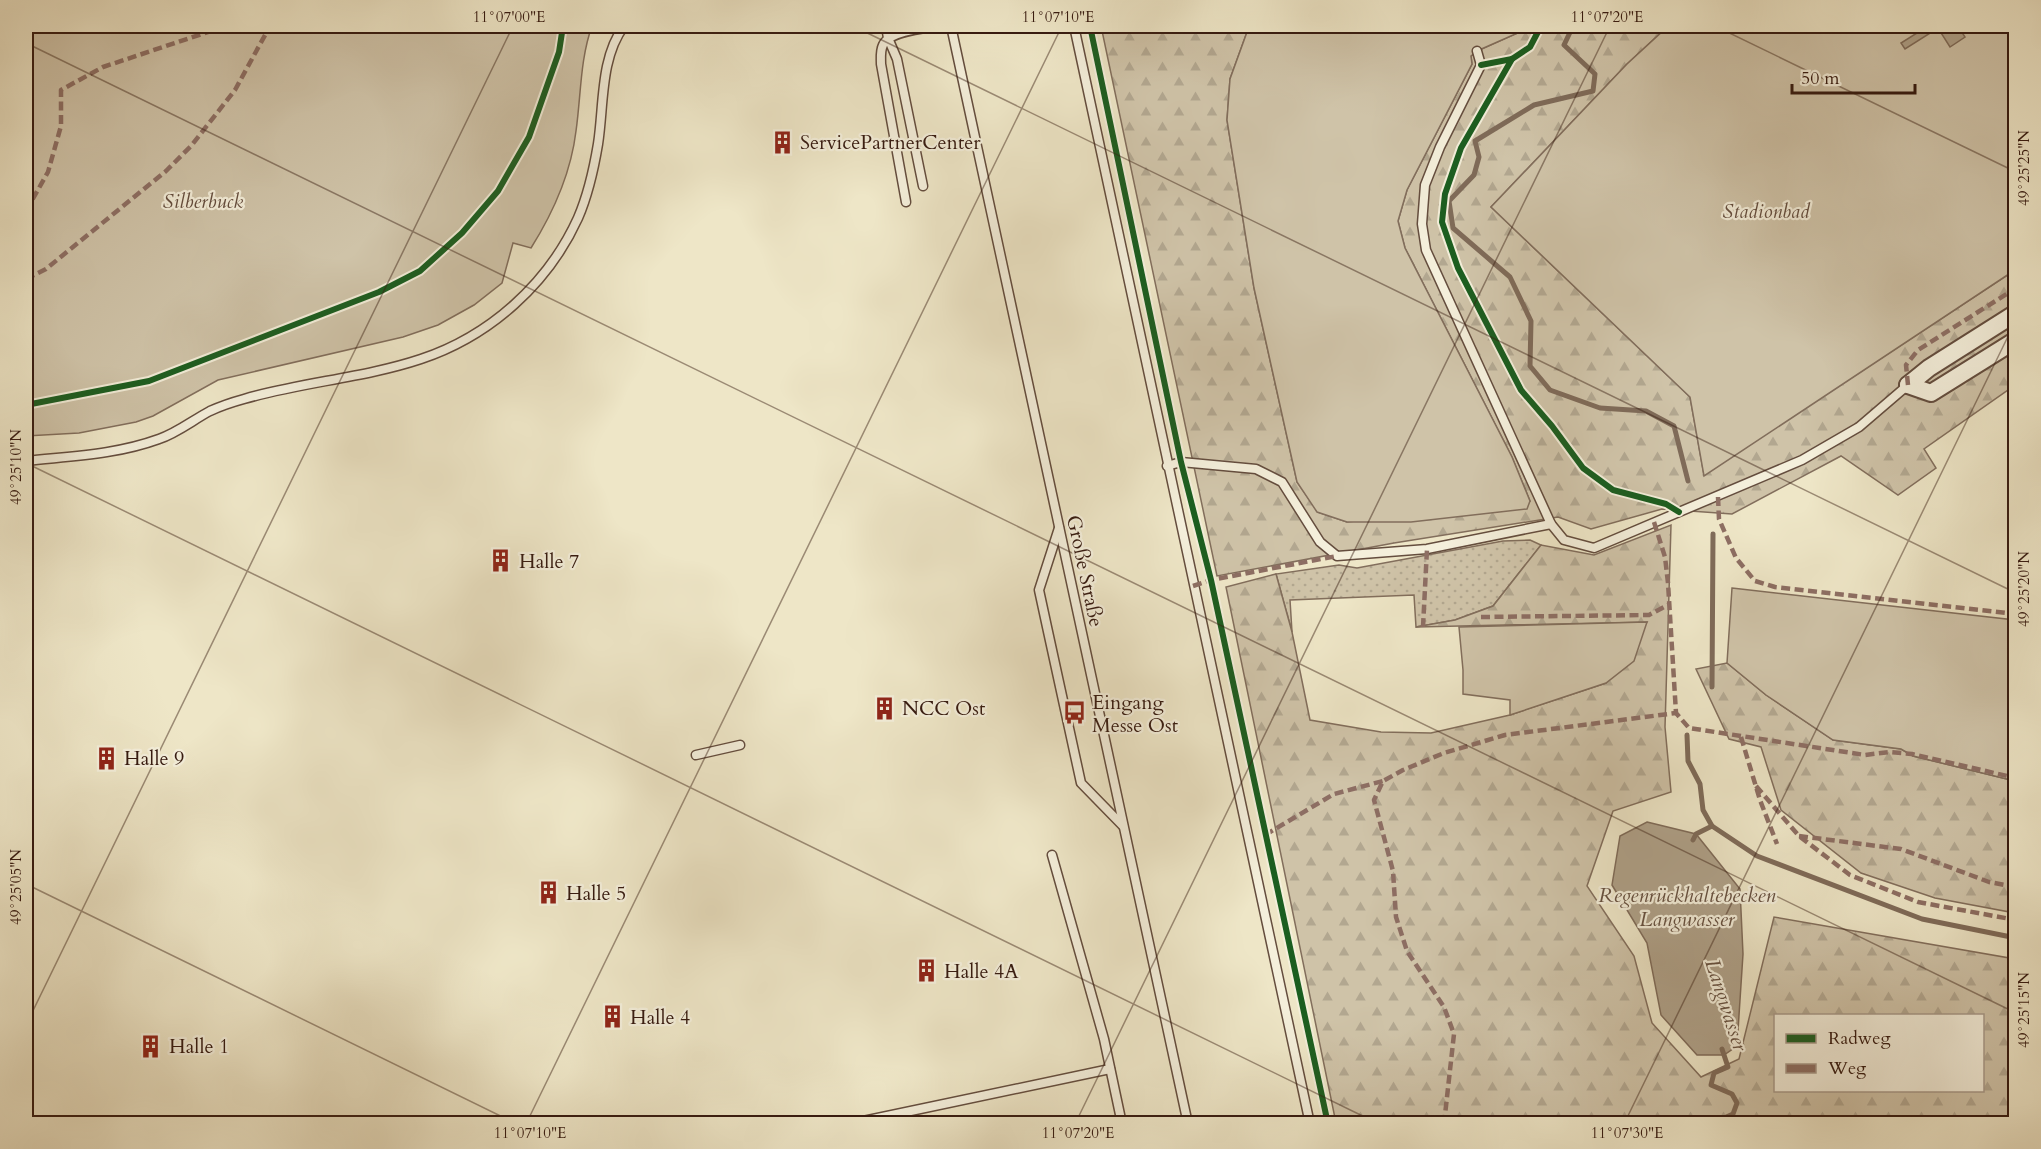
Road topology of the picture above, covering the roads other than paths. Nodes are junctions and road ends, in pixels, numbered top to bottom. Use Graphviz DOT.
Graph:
graph roads {
  1 [pos="624,26"];
  2 [pos="885,26"];
  3 [pos="939,26"];
  4 [pos="951,26"];
  5 [pos="1074,26"];
  6 [pos="888,38"];
  7 [pos="1477,51"];
  8 [pos="923,186"];
  9 [pos="906,202"];
  10 [pos="2011,316"];
  11 [pos="2016,334"];
  12 [pos="2016,340"];
  13 [pos="1908,385"];
  14 [pos="26,461"];
  15 [pos="1167,466"];
  16 [pos="1551,524"];
  17 [pos="1059,527"];
  18 [pos="740,745"];
  19 [pos="696,754"];
  20 [pos="1124,826"];
  21 [pos="1052,855"];
  22 [pos="1110,1069"];
  23 [pos="849,1124"];
  24 [pos="1122,1124"];
  25 [pos="1188,1124"];
  26 [pos="1310,1124"];
  1 -- 14 [label="lane"];
  2 -- 6 [label="lane"];
  3 -- 6 [label="lane"];
  4 -- 17 [label="lane, Große Straße"];
  5 -- 15 [label="lane"];
  6 -- 8 [label="lane"];
  6 -- 9 [label="lane"];
  7 -- 16 [label="lane"];
  10 -- 11 [label="lane"];
  10 -- 13 [label="street"];
  12 -- 13 [label="street"];
  13 -- 16 [label="lane"];
  15 -- 16 [label="lane"];
  15 -- 26 [label="lane"];
  17 -- 20 [label="lane, Große Straße"];
  17 -- 20 [label="lane"];
  18 -- 19 [label="lane"];
  20 -- 25 [label="lane, Große Straße"];
  21 -- 22 [label="lane"];
  22 -- 23 [label="lane"];
  22 -- 24 [label="lane"];
}
